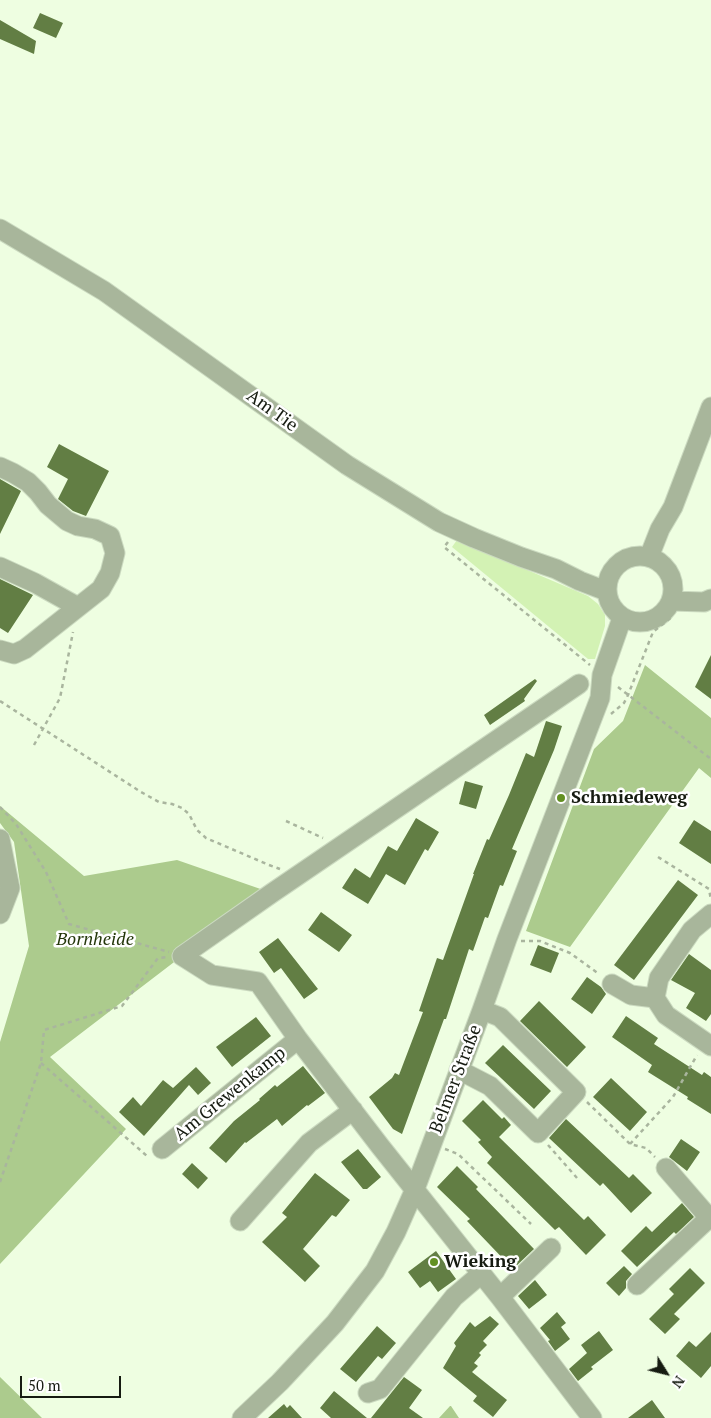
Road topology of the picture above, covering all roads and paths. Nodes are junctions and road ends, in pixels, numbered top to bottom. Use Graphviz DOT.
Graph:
graph roads {
  1 [pos="0,229"];
  2 [pos="711,407"];
  3 [pos="0,467"];
  4 [pos="456,530"];
  5 [pos="654,560"];
  6 [pos="0,567"];
  7 [pos="608,584"];
  8 [pos="711,595"];
  9 [pos="711,599"];
  10 [pos="673,601"];
  11 [pos="78,607"];
  12 [pos="629,620"];
  13 [pos="0,650"];
  14 [pos="596,670"];
  15 [pos="612,682"];
  16 [pos="579,684"];
  17 [pos="628,695"];
  18 [pos="600,698"];
  19 [pos="0,701"];
  20 [pos="608,718"];
  21 [pos="44,729"];
  22 [pos="34,745"];
  23 [pos="711,759"];
  24 [pos="0,807"];
  25 [pos="286,821"];
  26 [pos="0,839"];
  27 [pos="340,847"];
  28 [pos="658,856"];
  29 [pos="284,868"];
  30 [pos="711,901"];
  31 [pos="0,914"];
  32 [pos="711,914"];
  33 [pos="507,939"];
  34 [pos="182,956"];
  35 [pos="612,984"];
  36 [pos="655,998"];
  37 [pos="482,1010"];
  38 [pos="298,1039"];
  39 [pos="708,1044"];
  40 [pos="41,1063"];
  41 [pos="459,1070"];
  42 [pos="576,1092"];
  43 [pos="353,1110"];
  44 [pos="538,1133"];
  45 [pos="432,1143"];
  46 [pos="630,1144"];
  47 [pos="162,1149"];
  48 [pos="666,1168"];
  49 [pos="577,1178"];
  50 [pos="0,1182"];
  51 [pos="415,1189"];
  52 [pos="710,1219"];
  53 [pos="240,1221"];
  54 [pos="531,1224"];
  55 [pos="551,1248"];
  56 [pos="481,1274"];
  57 [pos="637,1285"];
  58 [pos="500,1297"];
  59 [pos="368,1394"];
  60 [pos="242,1418"];
  61 [pos="592,1418"];
  1 -- 4 [label="street, Am Tie"];
  2 -- 5 [label="street"];
  3 -- 11 [label="street"];
  4 -- 7 [label="street, Am Tie"];
  4 -- 14 [label="path"];
  5 -- 7 [label="street"];
  5 -- 10 [label="street"];
  6 -- 11 [label="street"];
  7 -- 12 [label="street"];
  8 -- 10 [label="street"];
  9 -- 10 [label="street"];
  10 -- 12 [label="street"];
  10 -- 17 [label="path"];
  11 -- 13 [label="street"];
  11 -- 21 [label="path"];
  12 -- 15 [label="street, Belmer Straße"];
  12 -- 18 [label="street, Belmer Straße"];
  15 -- 17 [label="path"];
  15 -- 18 [label="street, Belmer Straße"];
  16 -- 27 [label="street"];
  17 -- 20 [label="path"];
  17 -- 23 [label="path"];
  18 -- 33 [label="street, Belmer Straße"];
  19 -- 21 [label="path"];
  21 -- 22 [label="path"];
  21 -- 29 [label="path"];
  24 -- 34 [label="path"];
  25 -- 27 [label="path"];
  26 -- 31 [label="street"];
  27 -- 34 [label="street"];
  28 -- 30 [label="path"];
  32 -- 36 [label="street"];
  33 -- 35 [label="path"];
  33 -- 37 [label="street, Belmer Straße"];
  34 -- 38 [label="street, Am Grewenkamp"];
  34 -- 40 [label="path"];
  35 -- 36 [label="street"];
  36 -- 39 [label="street"];
  37 -- 41 [label="street, Belmer Straße"];
  37 -- 42 [label="street"];
  38 -- 43 [label="street, Am Grewenkamp"];
  38 -- 47 [label="street, Am Grewenkamp"];
  39 -- 46 [label="path"];
  40 -- 47 [label="path"];
  40 -- 50 [label="path"];
  41 -- 44 [label="street"];
  41 -- 45 [label="street, Belmer Straße"];
  42 -- 44 [label="street"];
  42 -- 46 [label="path"];
  43 -- 51 [label="street, Am Grewenkamp"];
  43 -- 53 [label="street"];
  44 -- 49 [label="path"];
  45 -- 51 [label="street, Belmer Straße"];
  45 -- 54 [label="path"];
  46 -- 48 [label="path"];
  48 -- 52 [label="street"];
  51 -- 56 [label="street, Am Grewenkamp"];
  51 -- 60 [label="street, Belmer Straße"];
  52 -- 57 [label="street"];
  55 -- 58 [label="street"];
  56 -- 58 [label="street, Am Grewenkamp"];
  56 -- 59 [label="street"];
  58 -- 61 [label="street, Am Grewenkamp"];
}
